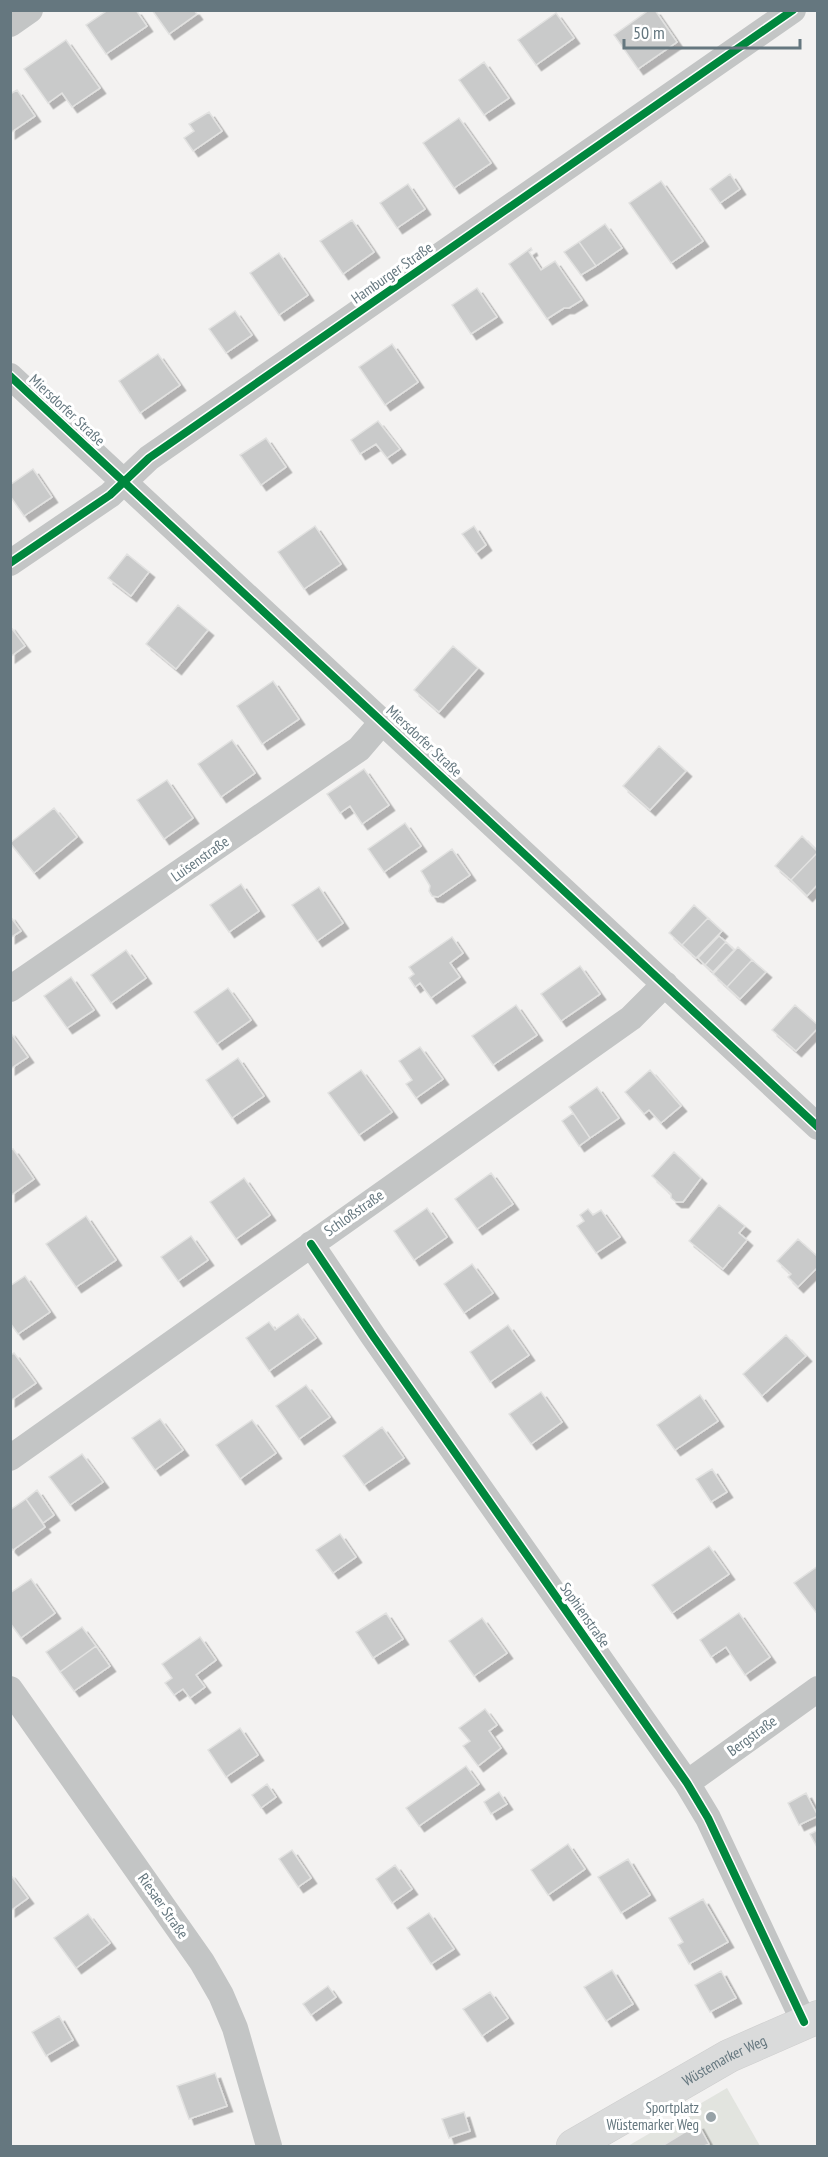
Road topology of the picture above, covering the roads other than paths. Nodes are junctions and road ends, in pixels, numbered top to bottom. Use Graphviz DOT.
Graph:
graph roads {
  1 [pos="30,10"];
  2 [pos="793,10"];
  3 [pos="10,24"];
  4 [pos="10,376"];
  5 [pos="124,481"];
  6 [pos="10,563"];
  7 [pos="383,721"];
  8 [pos="665,984"];
  9 [pos="10,989"];
  10 [pos="818,1126"];
  11 [pos="311,1244"];
  12 [pos="10,1458"];
  13 [pos="10,1689"];
  14 [pos="818,1689"];
  15 [pos="687,1783"];
  16 [pos="811,2019"];
  17 [pos="269,2146"];
  18 [pos="573,2146"];
  1 -- 3 [label="street"];
  2 -- 5 [label="street, Hamburger Straße"];
  4 -- 5 [label="street, Miersdorfer Straße"];
  5 -- 6 [label="street, Hamburger Straße"];
  5 -- 7 [label="street, Miersdorfer Straße"];
  7 -- 8 [label="street, Miersdorfer Straße"];
  7 -- 9 [label="street, Luisenstraße"];
  8 -- 10 [label="street, Miersdorfer Straße"];
  8 -- 11 [label="street, Schloßstraße"];
  11 -- 12 [label="street, Schloßstraße"];
  11 -- 15 [label="street, Sophienstraße"];
  13 -- 17 [label="street, Riesaer Straße"];
  14 -- 15 [label="street, Bergstraße"];
  15 -- 16 [label="street, Sophienstraße"];
  16 -- 18 [label="main road, Wüstemarker Weg"];
}
